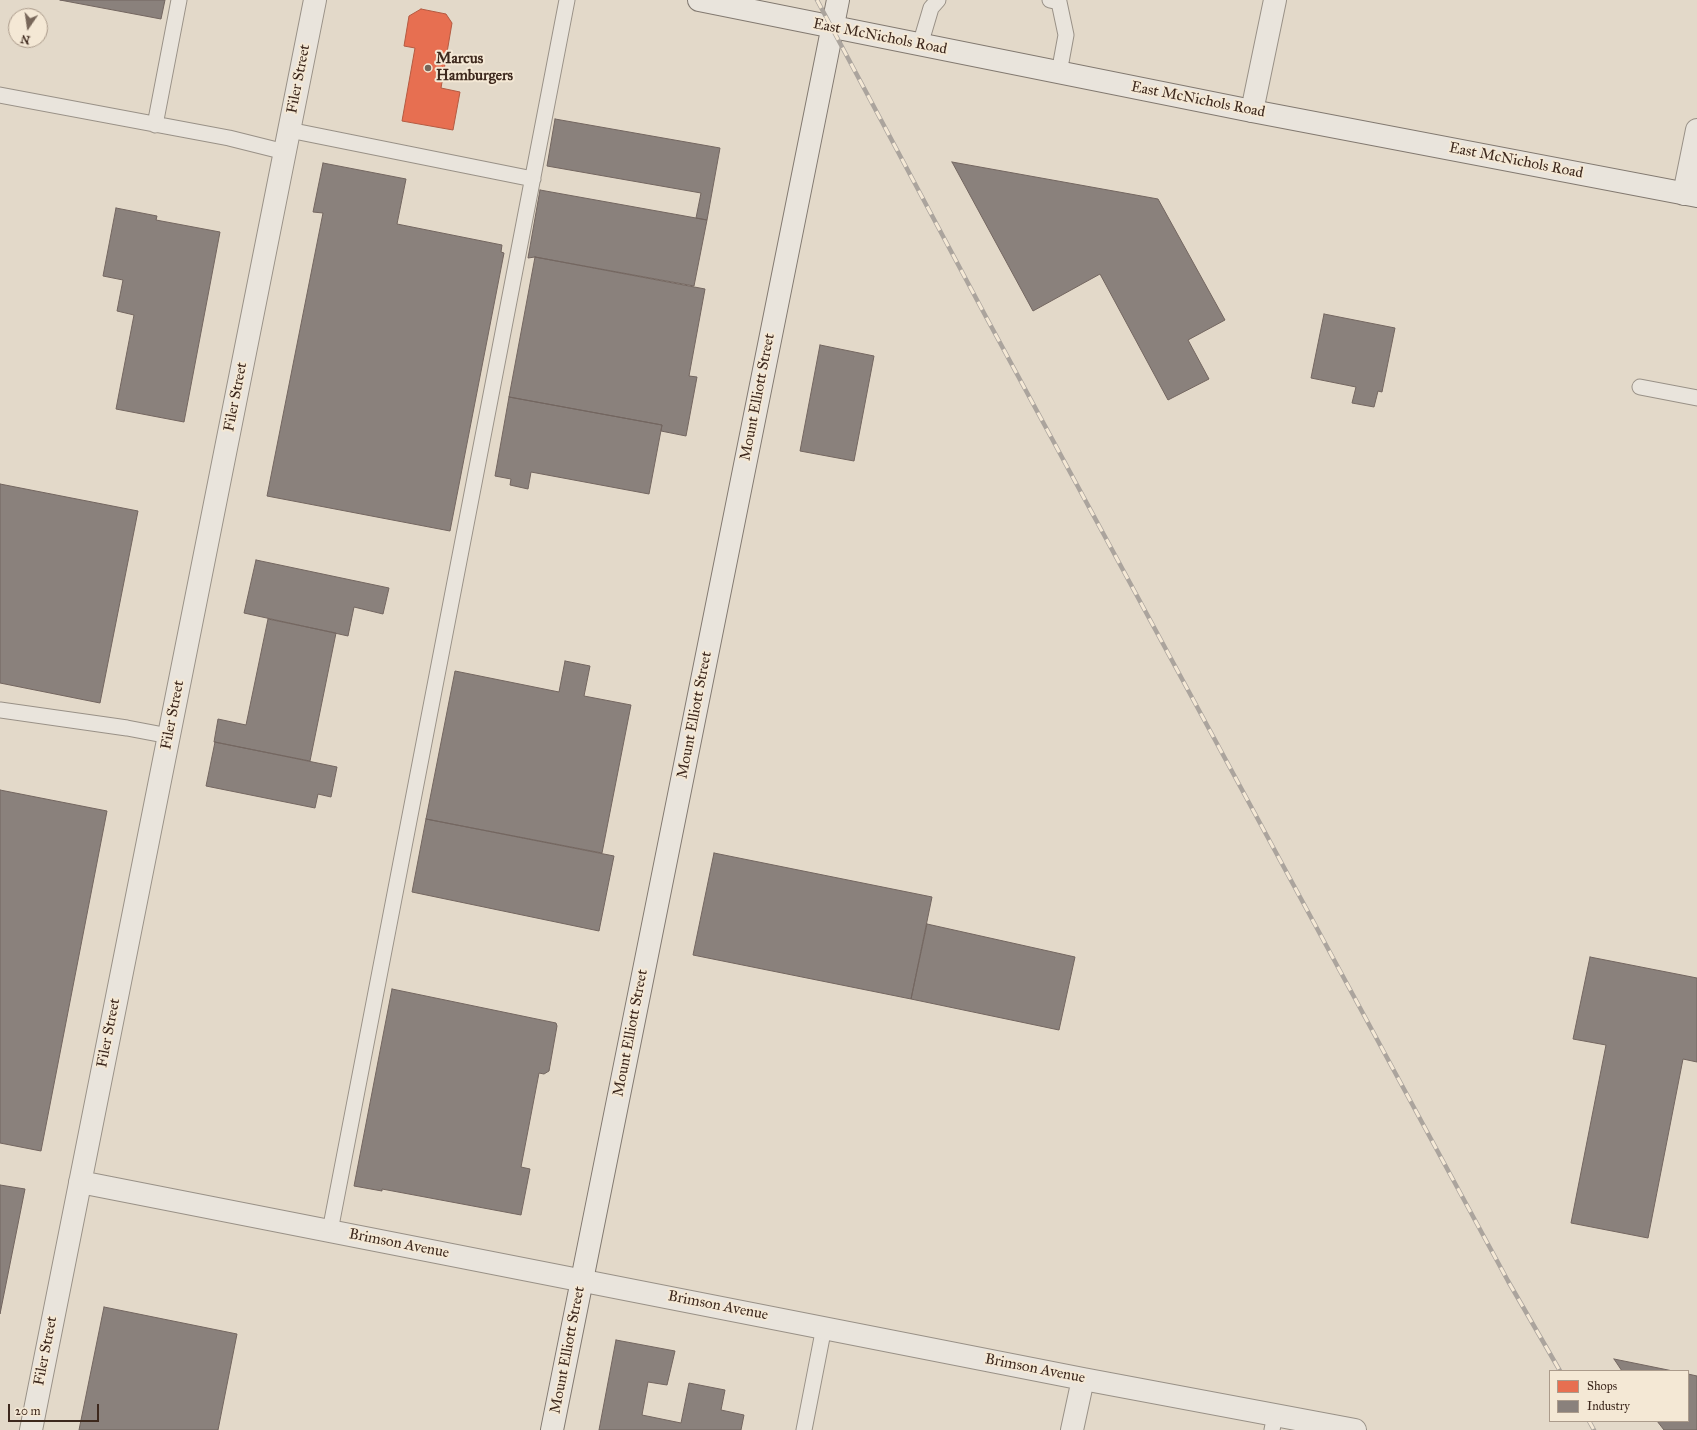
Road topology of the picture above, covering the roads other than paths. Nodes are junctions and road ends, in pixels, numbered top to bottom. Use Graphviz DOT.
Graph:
graph roads {
  1 [pos="179,0"];
  2 [pos="315,0"];
  3 [pos="567,0"];
  4 [pos="699,0"];
  5 [pos="838,0"];
  6 [pos="938,0"];
  7 [pos="1275,0"];
  8 [pos="1056,1"];
  9 [pos="832,28"];
  10 [pos="920,45"];
  11 [pos="1059,73"];
  12 [pos="0,95"];
  13 [pos="1252,111"];
  14 [pos="155,125"];
  15 [pos="289,130"];
  16 [pos="1697,130"];
  17 [pos="285,152"];
  18 [pos="533,179"];
  19 [pos="1690,195"];
  20 [pos="1640,387"];
  21 [pos="1697,398"];
  22 [pos="0,710"];
  23 [pos="169,736"];
  24 [pos="80,1182"];
  25 [pos="330,1231"];
  26 [pos="582,1280"];
  27 [pos="824,1327"];
  28 [pos="1083,1379"];
  29 [pos="1273,1422"];
  30 [pos="31,1430"];
  31 [pos="552,1430"];
  32 [pos="804,1430"];
  33 [pos="1072,1430"];
  34 [pos="1355,1430"];
  1 -- 14 [label="lane"];
  2 -- 15 [label="street, Filer Street"];
  3 -- 18 [label="lane"];
  4 -- 9 [label="street, East McNichols Road"];
  5 -- 9 [label="street, Mount Elliott Street"];
  6 -- 10 [label="lane"];
  7 -- 13 [label="street"];
  8 -- 11 [label="lane"];
  9 -- 10 [label="street, East McNichols Road"];
  9 -- 26 [label="street, Mount Elliott Street"];
  10 -- 11 [label="street, East McNichols Road"];
  11 -- 13 [label="street, East McNichols Road"];
  12 -- 14 [label="lane"];
  13 -- 19 [label="street, East McNichols Road"];
  14 -- 17 [label="lane"];
  15 -- 17 [label="street, Filer Street"];
  15 -- 18 [label="lane"];
  16 -- 19 [label="street"];
  17 -- 23 [label="street, Filer Street"];
  18 -- 25 [label="lane"];
  20 -- 21 [label="lane"];
  22 -- 23 [label="lane"];
  23 -- 24 [label="street, Filer Street"];
  24 -- 25 [label="street, Brimson Avenue"];
  24 -- 30 [label="street, Filer Street"];
  25 -- 26 [label="street, Brimson Avenue"];
  26 -- 27 [label="street, Brimson Avenue"];
  26 -- 31 [label="street, Mount Elliott Street"];
  27 -- 28 [label="street, Brimson Avenue"];
  27 -- 32 [label="lane"];
  28 -- 29 [label="street, Brimson Avenue"];
  28 -- 33 [label="street"];
  29 -- 34 [label="street, Brimson Avenue"];
}
